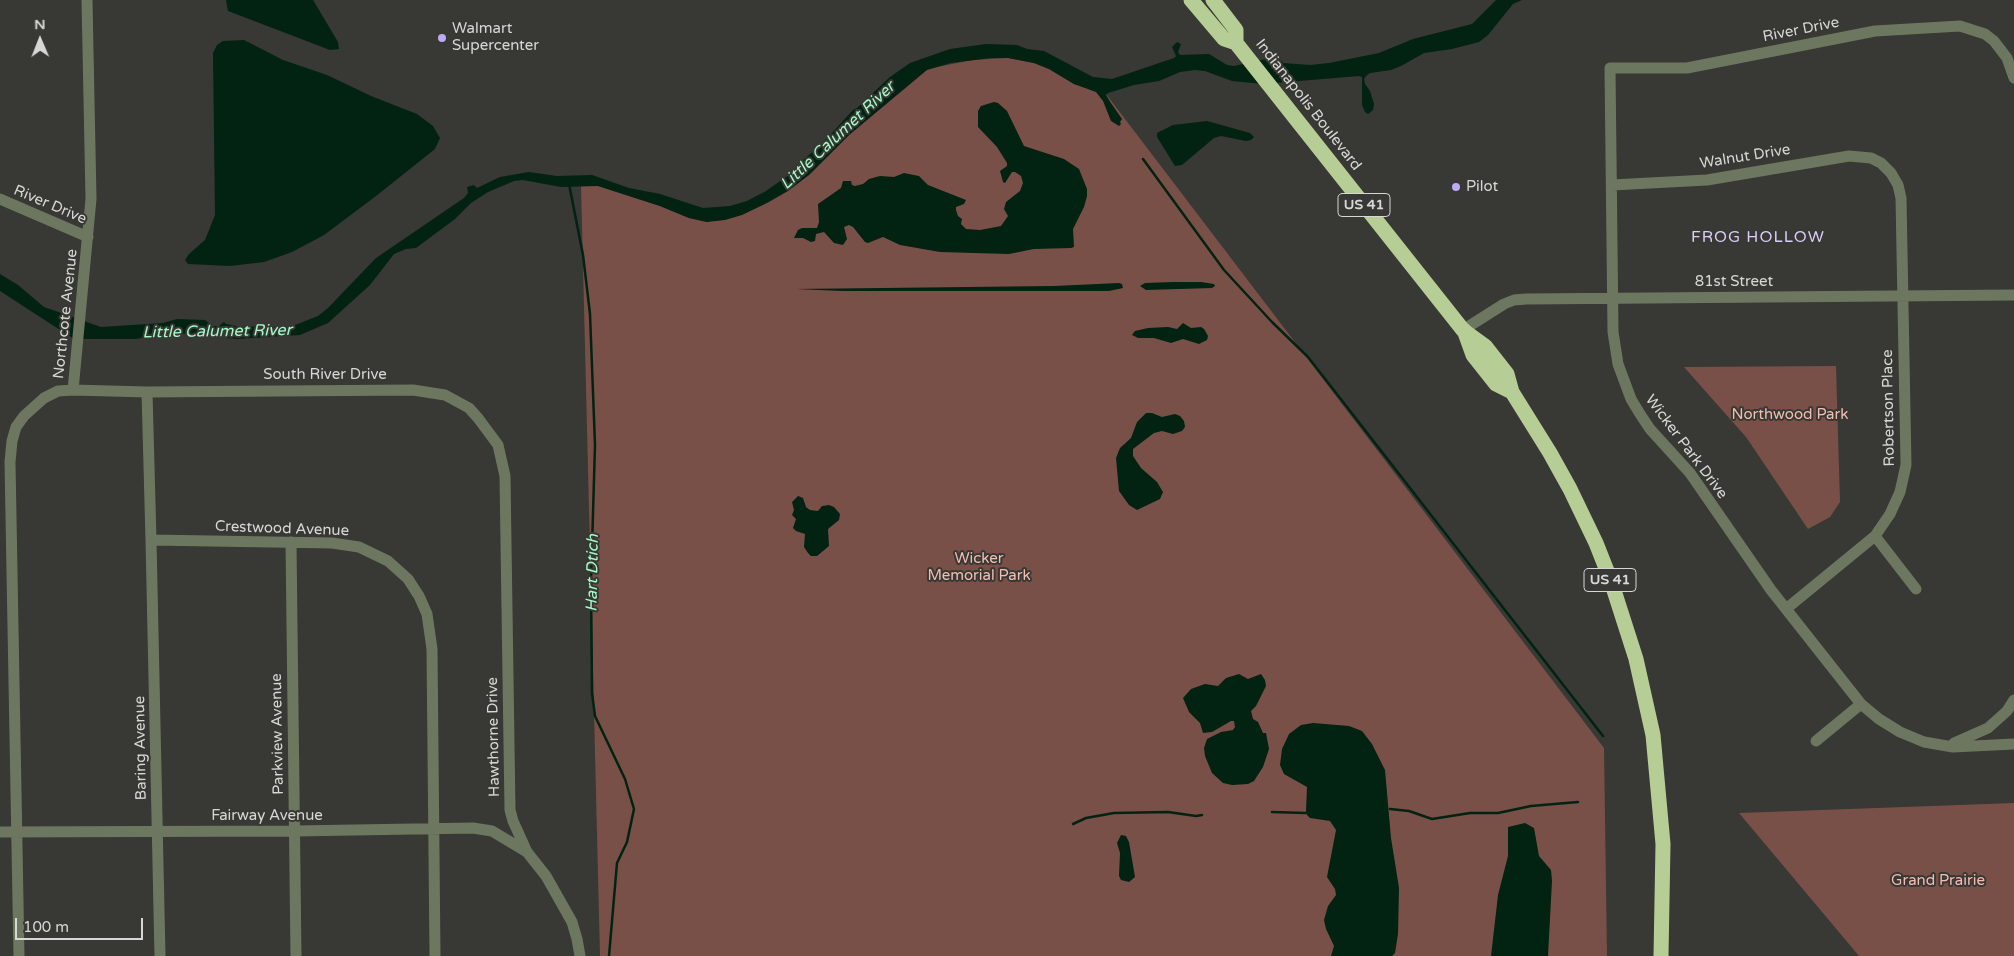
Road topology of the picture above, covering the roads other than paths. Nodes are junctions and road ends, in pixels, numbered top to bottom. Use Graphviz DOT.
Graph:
graph roads {
  1 [pos="87,0"];
  2 [pos="1192,0"];
  3 [pos="1212,0"];
  4 [pos="1236,43"];
  5 [pos="1610,68"];
  6 [pos="2014,78"];
  7 [pos="1881,163"];
  8 [pos="1612,185"];
  9 [pos="0,199"];
  10 [pos="88,237"];
  11 [pos="1902,295"];
  12 [pos="2014,295"];
  13 [pos="1613,297"];
  14 [pos="1463,330"];
  15 [pos="74,390"];
  16 [pos="148,392"];
  17 [pos="506,501"];
  18 [pos="1875,536"];
  19 [pos="151,540"];
  20 [pos="290,542"];
  21 [pos="1916,589"];
  22 [pos="1786,609"];
  23 [pos="2014,700"];
  24 [pos="1861,704"];
  25 [pos="1816,741"];
  26 [pos="2014,744"];
  27 [pos="1945,746"];
  28 [pos="434,828"];
  29 [pos="158,831"];
  30 [pos="294,831"];
  31 [pos="0,832"];
  32 [pos="17,832"];
  33 [pos="527,852"];
  34 [pos="19,956"];
  35 [pos="160,956"];
  36 [pos="296,956"];
  37 [pos="435,956"];
  38 [pos="580,956"];
  39 [pos="1660,956"];
  1 -- 10 [label="street, Northcote Avenue"];
  2 -- 4 [label="highway, Indianapolis Boulevard / US 41"];
  3 -- 4 [label="highway, Indianapolis Boulevard / US 41"];
  4 -- 14 [label="highway, Indianapolis Boulevard / US 41"];
  5 -- 6 [label="street, River Drive"];
  5 -- 8 [label="street, Wicker Park Drive"];
  7 -- 8 [label="street, Walnut Drive"];
  7 -- 11 [label="street, Robertson Place"];
  8 -- 13 [label="street, Wicker Park Drive"];
  9 -- 10 [label="street, River Drive"];
  10 -- 15 [label="street, Northcote Avenue"];
  11 -- 12 [label="street, 81st Street"];
  11 -- 13 [label="street, 81st Street"];
  11 -- 18 [label="street, Robertson Place"];
  13 -- 14 [label="street, 81st Street"];
  13 -- 22 [label="street, Wicker Park Drive"];
  14 -- 39 [label="highway, Indianapolis Boulevard / US 41"];
  15 -- 16 [label="street, South River Drive"];
  15 -- 32 [label="street, Northcote Avenue"];
  16 -- 17 [label="street, South River Drive"];
  16 -- 19 [label="street"];
  17 -- 33 [label="street, Hawthorne Drive"];
  18 -- 21 [label="street"];
  18 -- 22 [label="street, Robertson Place"];
  19 -- 20 [label="street, Crestwood Avenue"];
  19 -- 29 [label="street, Baring Avenue"];
  20 -- 28 [label="street, Crestwood Avenue"];
  20 -- 30 [label="street, Parkview Avenue"];
  22 -- 24 [label="street, Wicker Park Drive"];
  23 -- 27 [label="street"];
  24 -- 25 [label="street"];
  24 -- 27 [label="street, Wicker Park Drive"];
  26 -- 27 [label="street, Wicker Park Drive"];
  28 -- 30 [label="street, Fairway Avenue"];
  28 -- 33 [label="street, Fairway Avenue"];
  28 -- 37 [label="street, Crestwood Avenue"];
  29 -- 30 [label="street, Fairway Avenue"];
  29 -- 32 [label="street, Fairway Avenue"];
  29 -- 35 [label="street, Baring Avenue"];
  30 -- 36 [label="street, Parkview Avenue"];
  31 -- 32 [label="street, Fairway Avenue"];
  32 -- 34 [label="street, Northcote Avenue"];
  33 -- 38 [label="street, Hawthorne Drive"];
}
